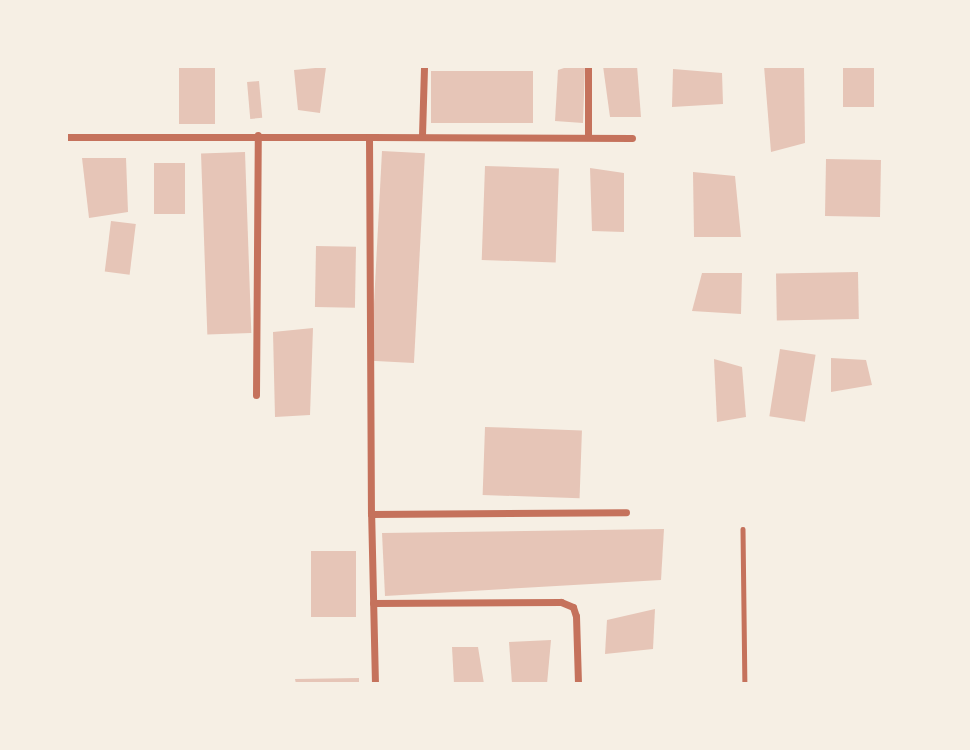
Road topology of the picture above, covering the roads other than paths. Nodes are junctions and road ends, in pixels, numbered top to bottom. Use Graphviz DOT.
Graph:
graph roads {
  1 [pos="424,66"];
  2 [pos="588,66"];
  3 [pos="258,135"];
  4 [pos="422,135"];
  5 [pos="66,137"];
  6 [pos="369,137"];
  7 [pos="588,137"];
  8 [pos="632,138"];
  9 [pos="256,395"];
  10 [pos="625,512"];
  11 [pos="370,514"];
  12 [pos="743,529"];
  13 [pos="373,603"];
  14 [pos="375,684"];
  15 [pos="578,684"];
  16 [pos="745,684"];
  1 -- 4 [label="street"];
  2 -- 7 [label="street"];
  3 -- 5 [label="street"];
  3 -- 6 [label="street"];
  3 -- 9 [label="street"];
  4 -- 6 [label="street"];
  4 -- 7 [label="street"];
  6 -- 11 [label="street"];
  7 -- 8 [label="street"];
  10 -- 11 [label="street"];
  11 -- 13 [label="street"];
  12 -- 16 [label="lane"];
  13 -- 14 [label="street"];
  13 -- 15 [label="street"];
}
